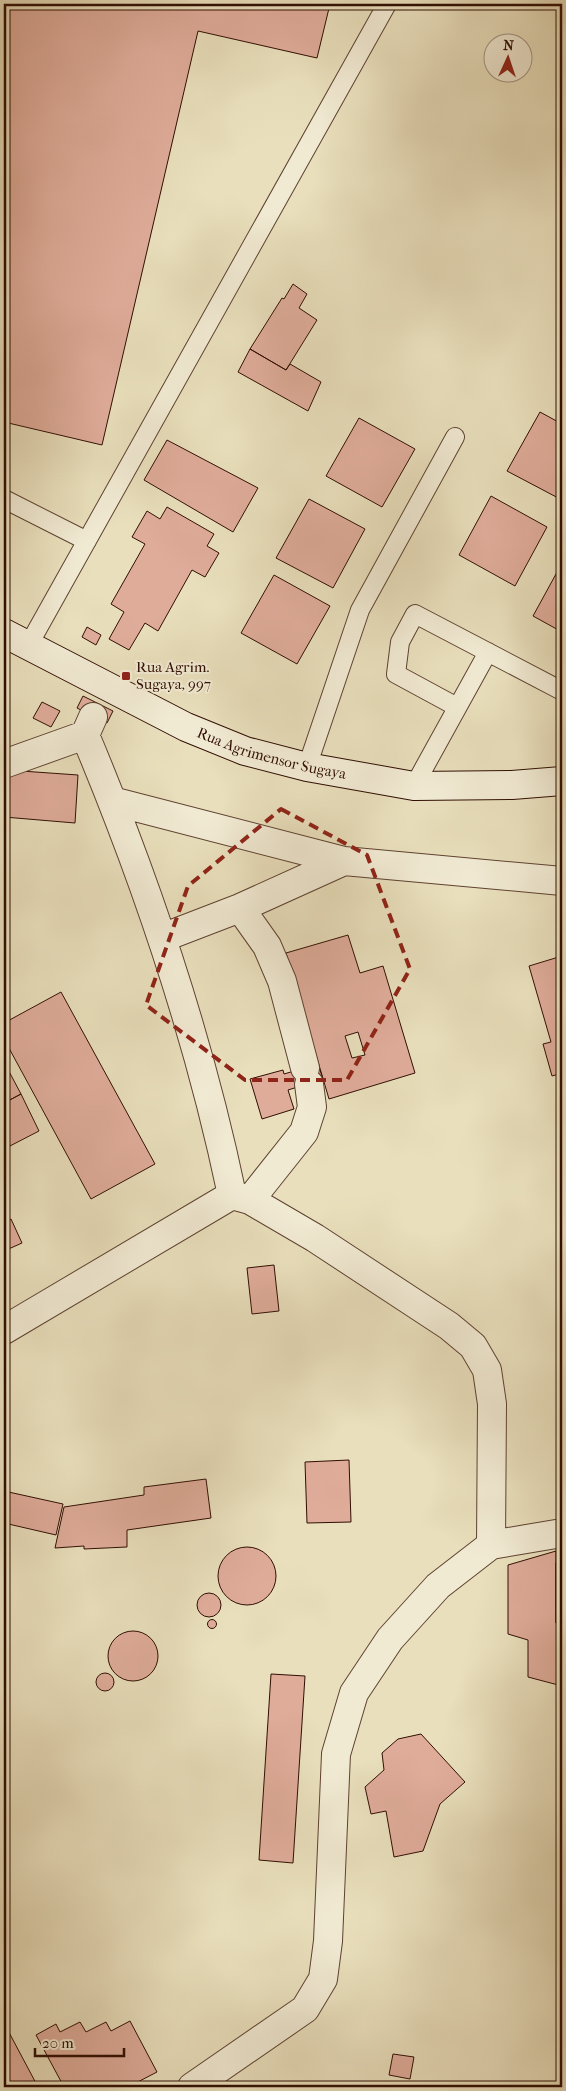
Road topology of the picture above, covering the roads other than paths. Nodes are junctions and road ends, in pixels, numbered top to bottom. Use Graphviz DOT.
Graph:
graph roads {
  1 [pos="387,4"];
  2 [pos="455,437"];
  3 [pos="4,499"];
  4 [pos="87,541"];
  5 [pos="4,633"];
  6 [pos="28,646"];
  7 [pos="488,652"];
  8 [pos="562,691"];
  9 [pos="457,707"];
  10 [pos="96,711"];
  11 [pos="4,764"];
  12 [pos="307,767"];
  13 [pos="562,781"];
  14 [pos="414,786"];
  15 [pos="112,800"];
  16 [pos="344,861"];
  17 [pos="562,881"];
  18 [pos="240,908"];
  19 [pos="162,938"];
  20 [pos="241,1198"];
  21 [pos="4,1330"];
  22 [pos="562,1533"];
  23 [pos="491,1545"];
  24 [pos="192,2087"];
  1 -- 4 [label="lane"];
  2 -- 12 [label="lane"];
  3 -- 4 [label="lane"];
  4 -- 6 [label="lane"];
  5 -- 6 [label="street, Rua Agrimensor Sugaya"];
  6 -- 10 [label="street, Rua Agrimensor Sugaya"];
  7 -- 8 [label="lane"];
  7 -- 9 [label="lane"];
  7 -- 9 [label="lane"];
  9 -- 14 [label="lane"];
  10 -- 11 [label="street"];
  10 -- 12 [label="street, Rua Agrimensor Sugaya"];
  10 -- 15 [label="street"];
  12 -- 14 [label="street, Rua Agrimensor Sugaya"];
  13 -- 14 [label="street, Rua Agrimensor Sugaya"];
  15 -- 16 [label="street"];
  15 -- 19 [label="street"];
  16 -- 17 [label="street"];
  16 -- 18 [label="street"];
  18 -- 19 [label="street"];
  18 -- 20 [label="street"];
  19 -- 20 [label="street"];
  20 -- 21 [label="street"];
  20 -- 23 [label="street"];
  22 -- 23 [label="street"];
  23 -- 24 [label="street"];
}
